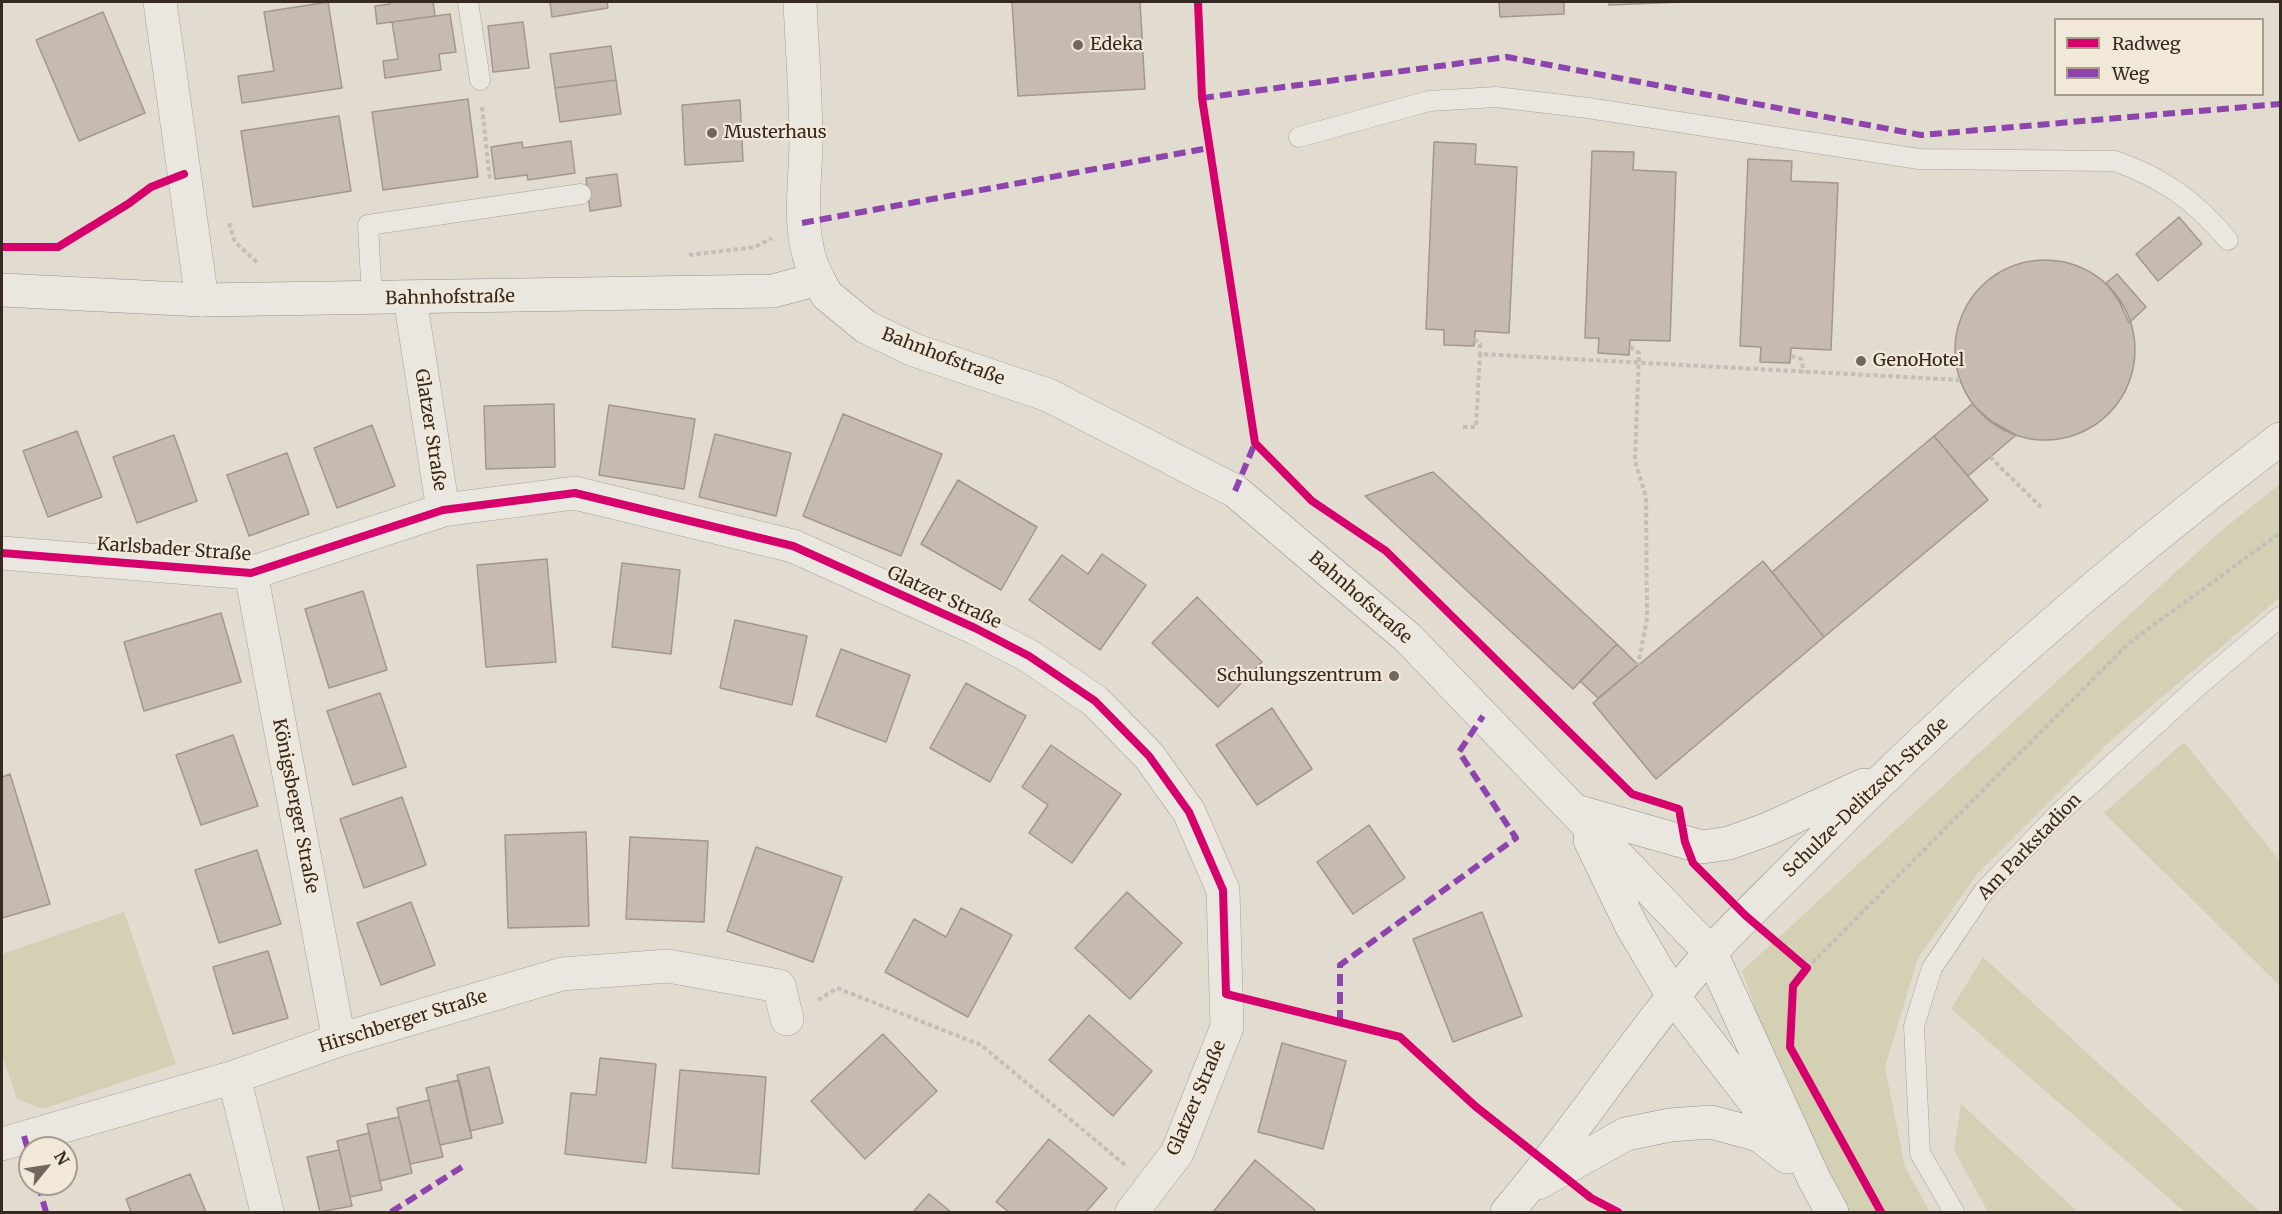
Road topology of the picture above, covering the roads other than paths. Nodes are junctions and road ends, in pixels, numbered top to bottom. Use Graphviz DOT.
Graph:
graph roads {
  1 [pos="160,2"];
  2 [pos="468,2"];
  3 [pos="800,2"];
  4 [pos="480,80"];
  5 [pos="1299,137"];
  6 [pos="580,194"];
  7 [pos="2228,240"];
  8 [pos="818,279"];
  9 [pos="2,290"];
  10 [pos="410,298"];
  11 [pos="372,299"];
  12 [pos="202,300"];
  13 [pos="2280,440"];
  14 [pos="443,510"];
  15 [pos="2,553"];
  16 [pos="251,573"];
  17 [pos="2280,617"];
  18 [pos="1882,777"];
  19 [pos="1576,812"];
  20 [pos="1711,953"];
  21 [pos="1673,996"];
  22 [pos="787,1019"];
  23 [pos="339,1040"];
  24 [pos="234,1077"];
  25 [pos="2,1144"];
  26 [pos="1814,1179"];
  27 [pos="1517,1201"];
  28 [pos="267,1212"];
  29 [pos="1132,1212"];
  30 [pos="1832,1212"];
  31 [pos="1953,1212"];
  1 -- 12 [label="street"];
  2 -- 4 [label="lane"];
  3 -- 8 [label="street"];
  5 -- 7 [label="lane"];
  6 -- 11 [label="lane"];
  8 -- 10 [label="street, Bahnhofstraße"];
  8 -- 19 [label="street, Bahnhofstraße"];
  9 -- 12 [label="street, Bahnhofstraße"];
  10 -- 11 [label="street, Bahnhofstraße"];
  10 -- 14 [label="street, Glatzer Straße"];
  11 -- 12 [label="street, Bahnhofstraße"];
  13 -- 18 [label="street, Schulze-Delitzsch-Straße"];
  14 -- 16 [label="street, Karlsbader Straße"];
  14 -- 29 [label="street, Glatzer Straße"];
  15 -- 16 [label="street, Karlsbader Straße"];
  16 -- 23 [label="street, Königsberger Straße"];
  17 -- 31 [label="lane, Am Parkstadion"];
  18 -- 19 [label="street"];
  18 -- 20 [label="street, Schulze-Delitzsch-Straße"];
  19 -- 20 [label="street, Bahnhofstraße"];
  19 -- 21 [label="street"];
  20 -- 21 [label="street, Schulze-Delitzsch-Straße"];
  20 -- 26 [label="street, Bahnhofstraße"];
  21 -- 26 [label="street"];
  21 -- 27 [label="street, Schulze-Delitzsch-Straße"];
  22 -- 23 [label="street, Hirschberger Straße"];
  23 -- 24 [label="street, Hirschberger Straße"];
  24 -- 25 [label="street, Hirschberger Straße"];
  24 -- 28 [label="street"];
  26 -- 27 [label="street"];
  26 -- 30 [label="street"];
}
